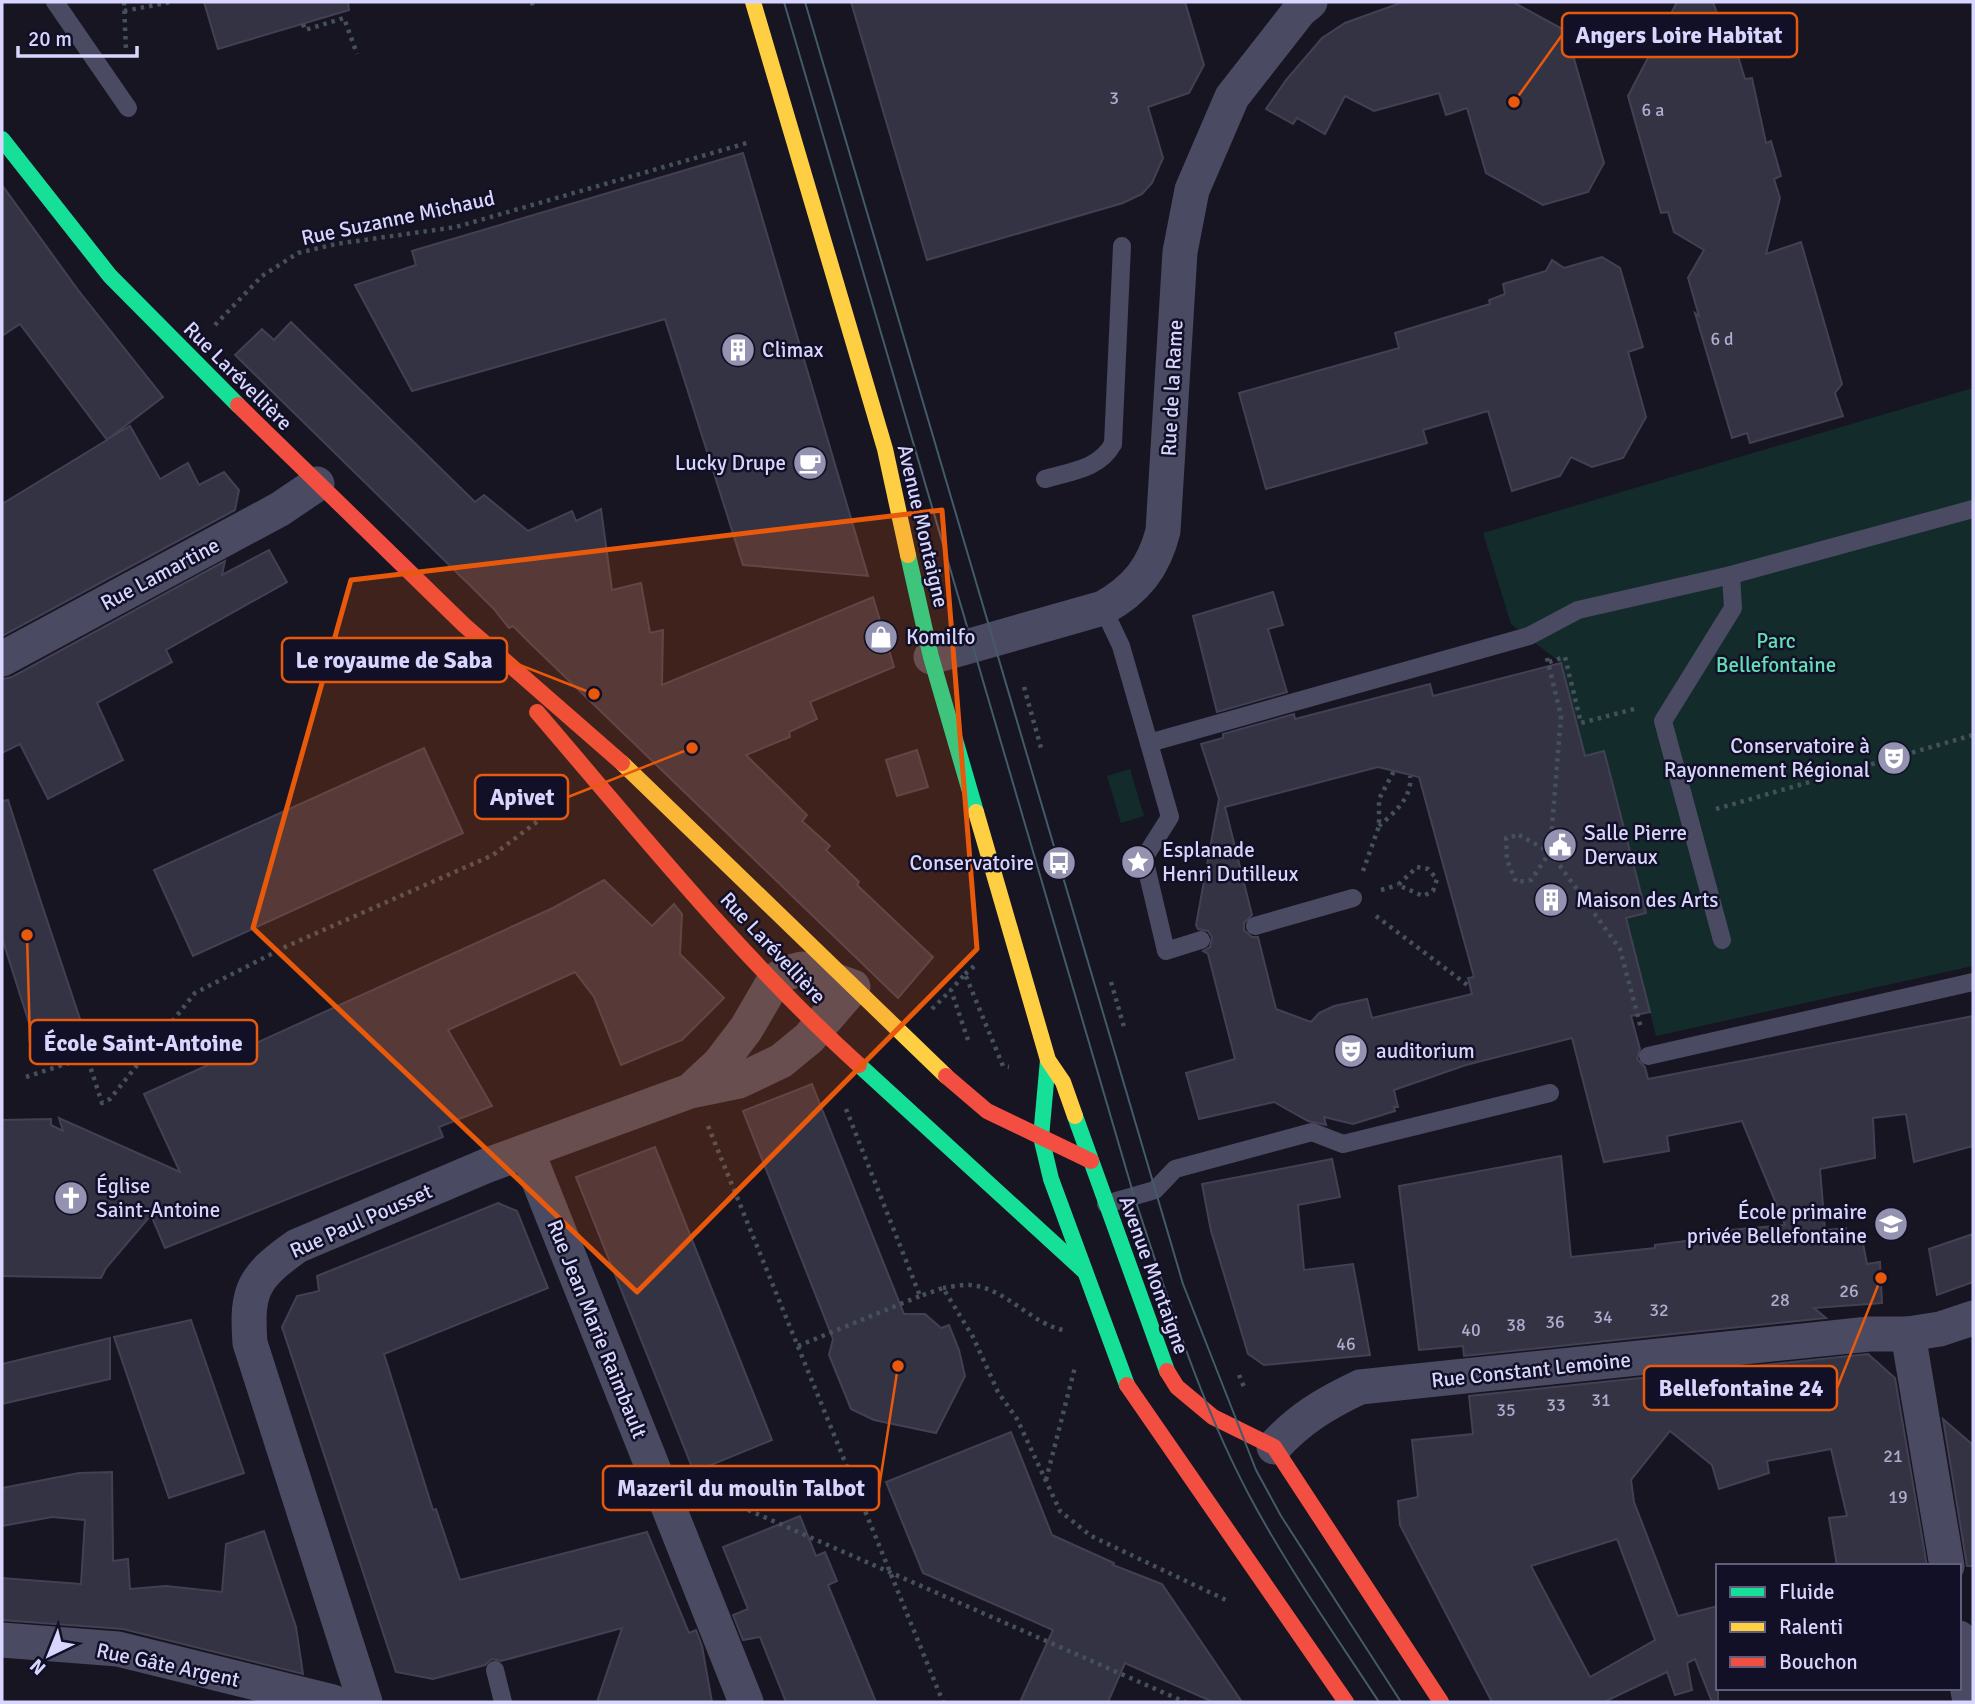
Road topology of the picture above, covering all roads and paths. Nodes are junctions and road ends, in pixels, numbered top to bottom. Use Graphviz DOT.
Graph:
graph roads {
  1 [pos="55,2"];
  2 [pos="171,2"];
  3 [pos="532,2"];
  4 [pos="754,2"];
  5 [pos="1310,2"];
  6 [pos="533,10"];
  7 [pos="124,11"];
  8 [pos="303,24"];
  9 [pos="357,54"];
  10 [pos="128,108"];
  11 [pos="2,139"];
  12 [pos="747,143"];
  13 [pos="1122,246"];
  14 [pos="214,326"];
  15 [pos="1045,479"];
  16 [pos="317,484"];
  17 [pos="1973,509"];
  18 [pos="1731,575"];
  19 [pos="1103,608"];
  20 [pos="464,625"];
  21 [pos="931,657"];
  22 [pos="2,659"];
  23 [pos="1024,687"];
  24 [pos="1644,713"];
  25 [pos="1973,735"];
  26 [pos="1149,743"];
  27 [pos="1041,748"];
  28 [pos="615,757"];
  29 [pos="1394,771"];
  30 [pos="1410,776"];
  31 [pos="592,780"];
  32 [pos="1739,803"];
  33 [pos="546,815"];
  34 [pos="1379,826"];
  35 [pos="1550,852"];
  36 [pos="692,861"];
  37 [pos="1437,879"];
  38 [pos="1353,898"];
  39 [pos="1255,926"];
  40 [pos="1200,940"];
  41 [pos="1722,940"];
  42 [pos="981,960"];
  43 [pos="965,974"];
  44 [pos="774,981"];
  45 [pos="1111,982"];
  46 [pos="1973,982"];
  47 [pos="1470,986"];
  48 [pos="853,987"];
  49 [pos="1638,1014"];
  50 [pos="1124,1027"];
  51 [pos="818,1028"];
  52 [pos="971,1049"];
  53 [pos="1648,1056"];
  54 [pos="1048,1060"];
  55 [pos="1014,1067"];
  56 [pos="26,1077"];
  57 [pos="1550,1093"];
  58 [pos="697,1105"];
  59 [pos="844,1105"];
  60 [pos="1041,1137"];
  61 [pos="527,1151"];
  62 [pos="1091,1161"];
  63 [pos="1106,1204"];
  64 [pos="1083,1270"];
  65 [pos="943,1288"];
  66 [pos="920,1296"];
  67 [pos="1973,1318"];
  68 [pos="1073,1332"];
  69 [pos="1908,1334"];
  70 [pos="798,1346"];
  71 [pos="1076,1360"];
  72 [pos="1274,1447"];
  73 [pos="1046,1480"];
  74 [pos="700,1510"];
  75 [pos="1947,1564"];
  76 [pos="890,1573"];
  77 [pos="1233,1603"];
  78 [pos="2,1640"];
  79 [pos="1961,1650"];
  80 [pos="495,1670"];
  81 [pos="318,1701"];
  82 [pos="365,1702"];
  83 [pos="503,1702"];
  84 [pos="746,1702"];
  85 [pos="943,1702"];
  86 [pos="1185,1702"];
  87 [pos="1346,1702"];
  88 [pos="1441,1702"];
  89 [pos="1970,1702"];
  1 -- 10 [label="lane"];
  2 -- 7 [label="path"];
  3 -- 6 [label="path"];
  4 -- 21 [label="main road, Avenue Montaigne"];
  5 -- 19 [label="street, Rue de la Rame"];
  8 -- 9 [label="path"];
  11 -- 16 [label="main road, Rue Larévellière"];
  12 -- 14 [label="path, Rue Suzanne Michaud"];
  13 -- 15 [label="lane"];
  16 -- 20 [label="main road, Rue Larévellière"];
  16 -- 22 [label="street, Rue Lamartine"];
  17 -- 18 [label="lane"];
  18 -- 26 [label="lane"];
  18 -- 41 [label="lane"];
  19 -- 21 [label="street, Rue de la Rame"];
  19 -- 26 [label="lane"];
  20 -- 28 [label="main road, Rue Larévellière"];
  20 -- 31 [label="main road, Rue Larévellière"];
  21 -- 54 [label="main road, Avenue Montaigne"];
  23 -- 27 [label="path"];
  24 -- 35 [label="path"];
  25 -- 32 [label="path"];
  26 -- 40 [label="lane"];
  28 -- 31 [label="lane"];
  28 -- 36 [label="main road, Rue Larévellière"];
  29 -- 34 [label="path"];
  30 -- 34 [label="path"];
  31 -- 36 [label="main road, Rue Larévellière"];
  33 -- 56 [label="path"];
  34 -- 38 [label="path"];
  35 -- 35 [label="path"];
  35 -- 49 [label="path"];
  36 -- 44 [label="main road, Rue Larévellière"];
  36 -- 48 [label="main road, Rue Larévellière"];
  37 -- 37 [label="path"];
  38 -- 39 [label="lane"];
  38 -- 47 [label="path"];
  42 -- 43 [label="path"];
  43 -- 52 [label="path"];
  43 -- 55 [label="path"];
  44 -- 48 [label="street"];
  44 -- 51 [label="main road, Rue Larévellière"];
  44 -- 58 [label="street, Rue Paul Pousset"];
  45 -- 50 [label="path"];
  46 -- 53 [label="lane"];
  48 -- 51 [label="street, Rue Paul Pousset"];
  48 -- 60 [label="main road, Rue Larévellière"];
  51 -- 58 [label="street, Rue Paul Pousset"];
  51 -- 64 [label="main road, Rue Larévellière"];
  54 -- 60 [label="main road, Avenue Montaigne"];
  54 -- 62 [label="main road, Avenue Montaigne"];
  57 -- 63 [label="lane"];
  58 -- 61 [label="street, Rue Paul Pousset"];
  58 -- 70 [label="path"];
  59 -- 66 [label="path"];
  60 -- 62 [label="main road, Rue Larévellière"];
  60 -- 64 [label="main road, Avenue Montaigne"];
  61 -- 82 [label="street, Rue Paul Pousset"];
  61 -- 84 [label="street, Rue Jean Marie Raimbault"];
  62 -- 63 [label="main road, Avenue Montaigne"];
  63 -- 72 [label="main road, Avenue Montaigne"];
  64 -- 87 [label="main road, Avenue Montaigne"];
  65 -- 66 [label="path"];
  65 -- 68 [label="path"];
  65 -- 73 [label="path"];
  66 -- 70 [label="path"];
  67 -- 69 [label="street, Rue Constant Lemoine"];
  69 -- 72 [label="street, Rue Constant Lemoine"];
  69 -- 75 [label="street"];
  70 -- 76 [label="path"];
  71 -- 73 [label="path"];
  72 -- 88 [label="main road"];
  73 -- 77 [label="path"];
  74 -- 76 [label="path"];
  76 -- 85 [label="path"];
  76 -- 86 [label="path"];
  78 -- 81 [label="street, Rue Gâte Argent"];
  79 -- 89 [label="street"];
  80 -- 83 [label="lane"];
}
